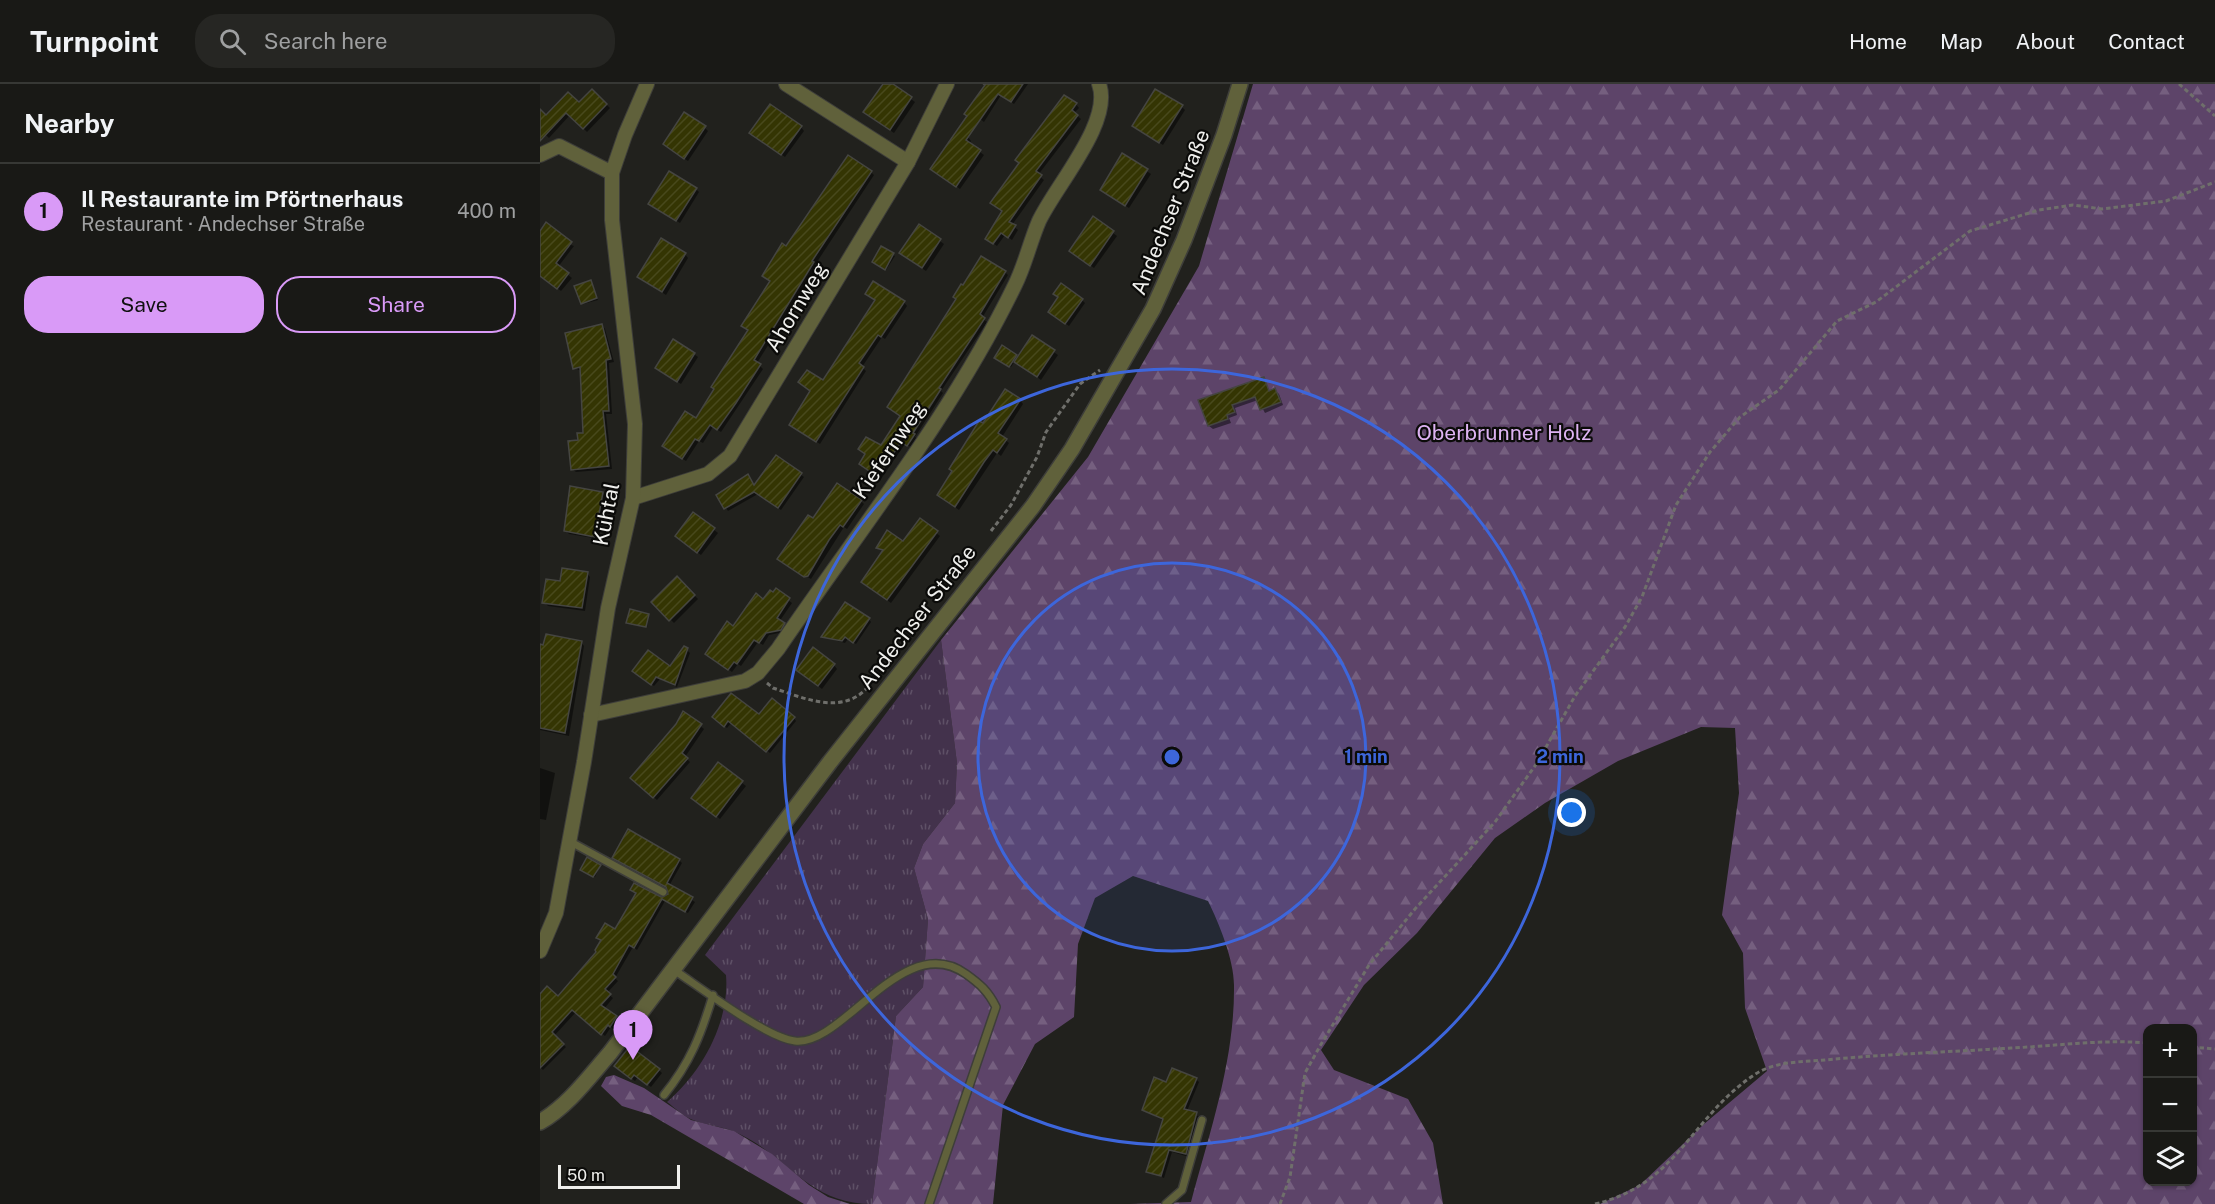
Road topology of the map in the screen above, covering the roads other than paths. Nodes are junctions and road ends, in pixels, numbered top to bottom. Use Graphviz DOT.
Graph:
graph roads {
  1 [pos="647,84"];
  2 [pos="786,84"];
  3 [pos="947,84"];
  4 [pos="1099,84"];
  5 [pos="1240,84"];
  6 [pos="540,155"];
  7 [pos="908,162"];
  8 [pos="612,173"];
  9 [pos="633,498"];
  10 [pos="591,715"];
  11 [pos="569,841"];
  12 [pos="663,892"];
  13 [pos="540,951"];
  14 [pos="674,970"];
  15 [pos="712,995"];
  16 [pos="664,1095"];
  17 [pos="1202,1120"];
  18 [pos="540,1122"];
  19 [pos="929,1204"];
  20 [pos="1166,1204"];
  1 -- 8 [label="street, Kühtal"];
  2 -- 7 [label="street"];
  3 -- 7 [label="street, Ahornweg"];
  4 -- 10 [label="street, Kiefernweg"];
  5 -- 14 [label="street, Andechser Straße"];
  6 -- 8 [label="street"];
  7 -- 9 [label="street, Ahornweg"];
  8 -- 9 [label="street, Kühtal"];
  9 -- 10 [label="street, Kühtal"];
  10 -- 11 [label="street, Kühtal"];
  11 -- 12 [label="lane"];
  11 -- 13 [label="street, Kühtal"];
  14 -- 15 [label="lane"];
  14 -- 18 [label="street, Andechser Straße"];
  15 -- 16 [label="lane"];
  15 -- 19 [label="lane"];
  17 -- 20 [label="lane"];
}
